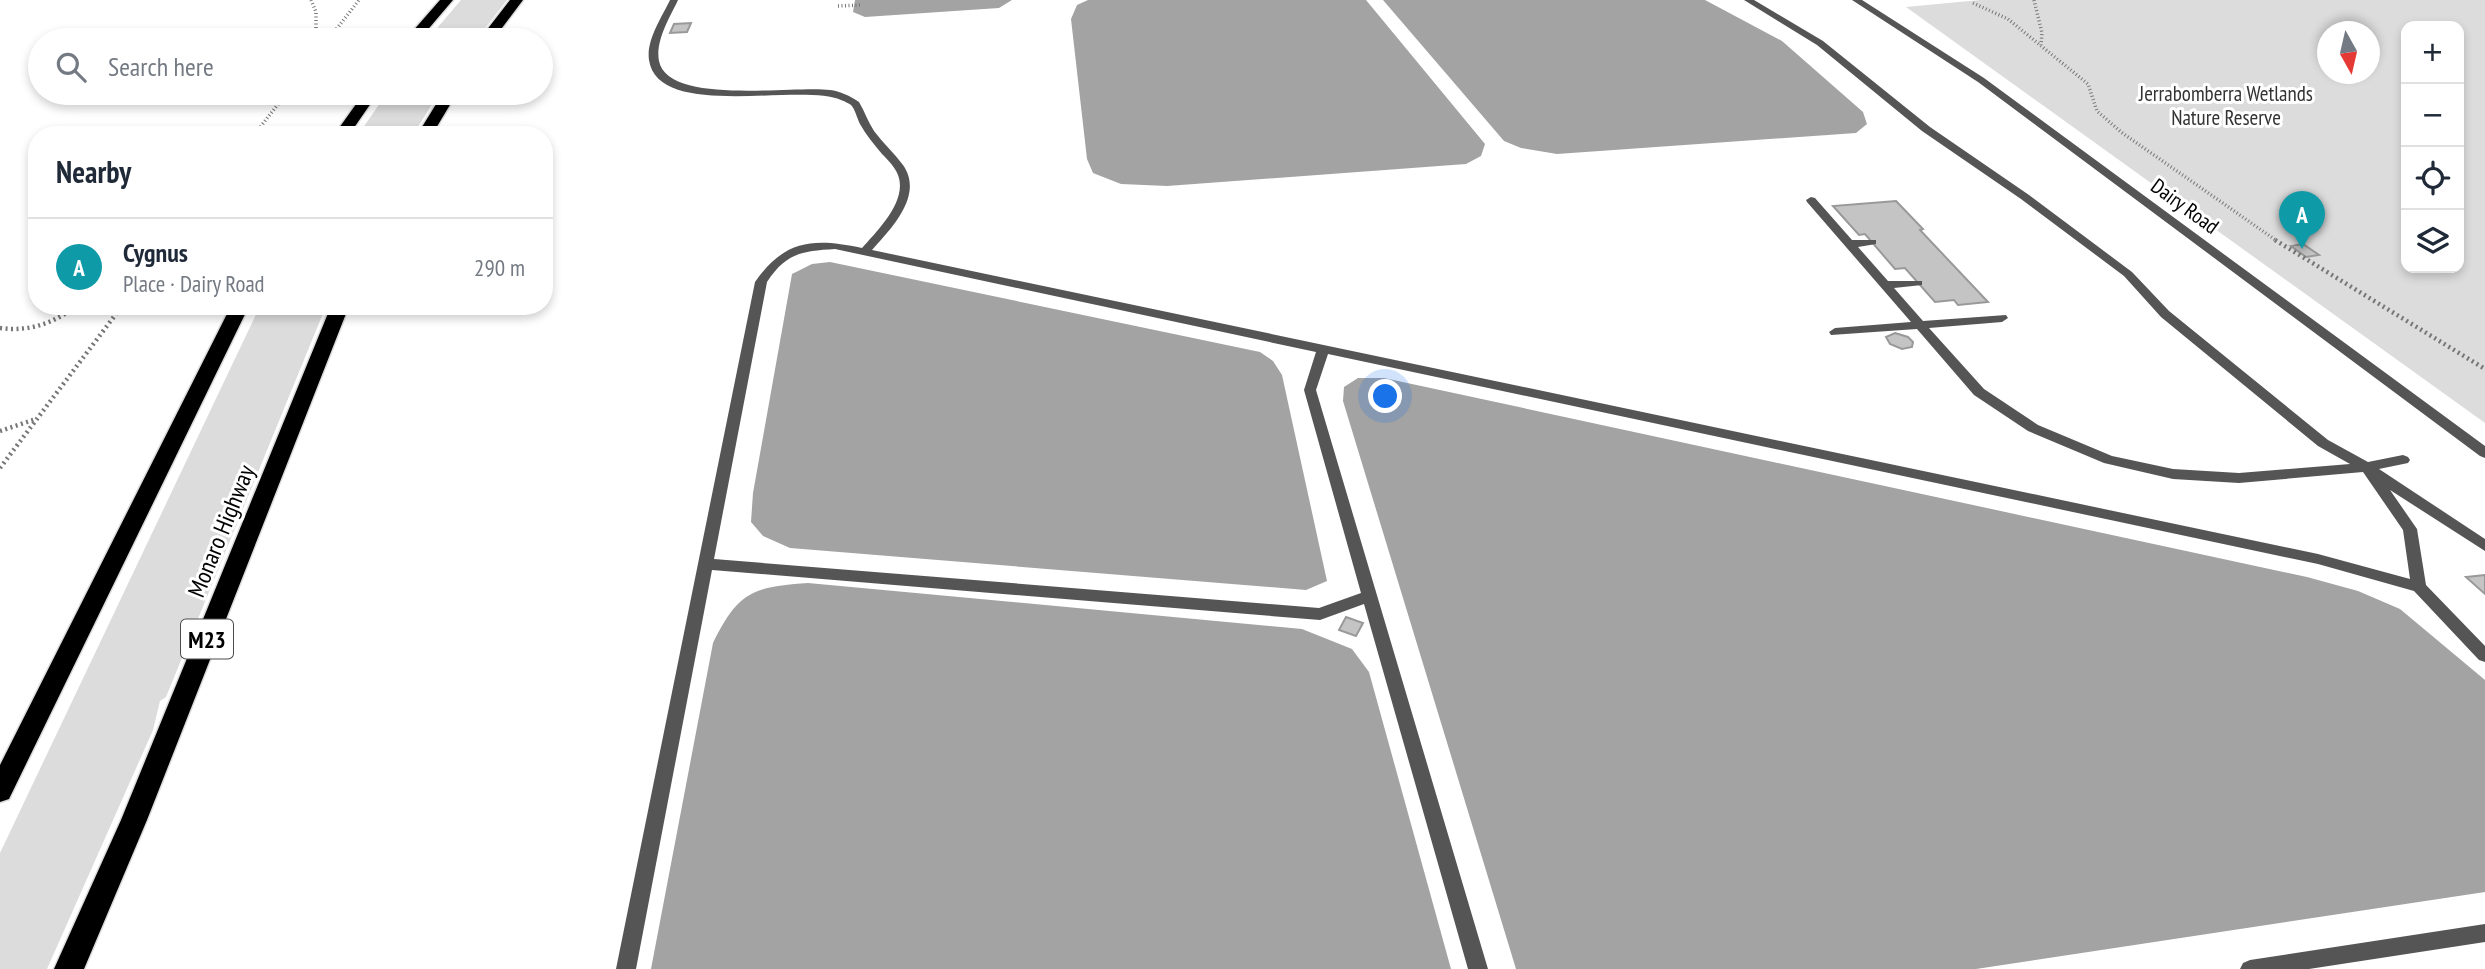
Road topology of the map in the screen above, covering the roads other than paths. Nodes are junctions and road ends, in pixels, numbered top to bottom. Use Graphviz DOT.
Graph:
graph roads {
  1 [pos="447,0"];
  2 [pos="517,0"];
  3 [pos="674,0"];
  4 [pos="1748,0"];
  5 [pos="1856,0"];
  6 [pos="422,28"];
  7 [pos="495,28"];
  8 [pos="362,105"];
  9 [pos="443,105"];
  10 [pos="347,126"];
  11 [pos="430,126"];
  12 [pos="1811,200"];
  13 [pos="1855,230"];
  14 [pos="1839,232"];
  15 [pos="1872,242"];
  16 [pos="1850,244"];
  17 [pos="864,252"];
  18 [pos="1918,283"];
  19 [pos="1885,285"];
  20 [pos="236,315"];
  21 [pos="336,315"];
  22 [pos="2002,318"];
  23 [pos="1919,325"];
  24 [pos="1835,332"];
  25 [pos="1323,349"];
  26 [pos="2485,453"];
  27 [pos="2403,460"];
  28 [pos="2367,467"];
  29 [pos="2485,545"];
  30 [pos="705,564"];
  31 [pos="2419,587"];
  32 [pos="1370,596"];
  33 [pos="2485,656"];
  34 [pos="0,791"];
  35 [pos="2485,933"];
  36 [pos="69,969"];
  37 [pos="625,969"];
  38 [pos="1478,969"];
  39 [pos="2250,969"];
  1 -- 6 [label="highway"];
  2 -- 7 [label="highway"];
  3 -- 17 [label="street"];
  4 -- 28 [label="street"];
  5 -- 26 [label="street, Dairy Road"];
  8 -- 10 [label="highway"];
  9 -- 11 [label="highway"];
  12 -- 14 [label="street"];
  13 -- 14 [label="street"];
  14 -- 16 [label="street"];
  15 -- 16 [label="street"];
  16 -- 19 [label="street"];
  17 -- 25 [label="street"];
  17 -- 30 [label="street"];
  18 -- 19 [label="street"];
  19 -- 23 [label="street"];
  20 -- 34 [label="highway"];
  21 -- 36 [label="highway, Monaro Highway / M23"];
  22 -- 23 [label="street"];
  23 -- 24 [label="street"];
  23 -- 28 [label="street"];
  25 -- 31 [label="street"];
  25 -- 32 [label="street"];
  27 -- 28 [label="street"];
  28 -- 29 [label="street"];
  28 -- 31 [label="street"];
  30 -- 32 [label="street"];
  30 -- 37 [label="street"];
  31 -- 33 [label="street"];
  32 -- 38 [label="street"];
  35 -- 39 [label="street"];
}
